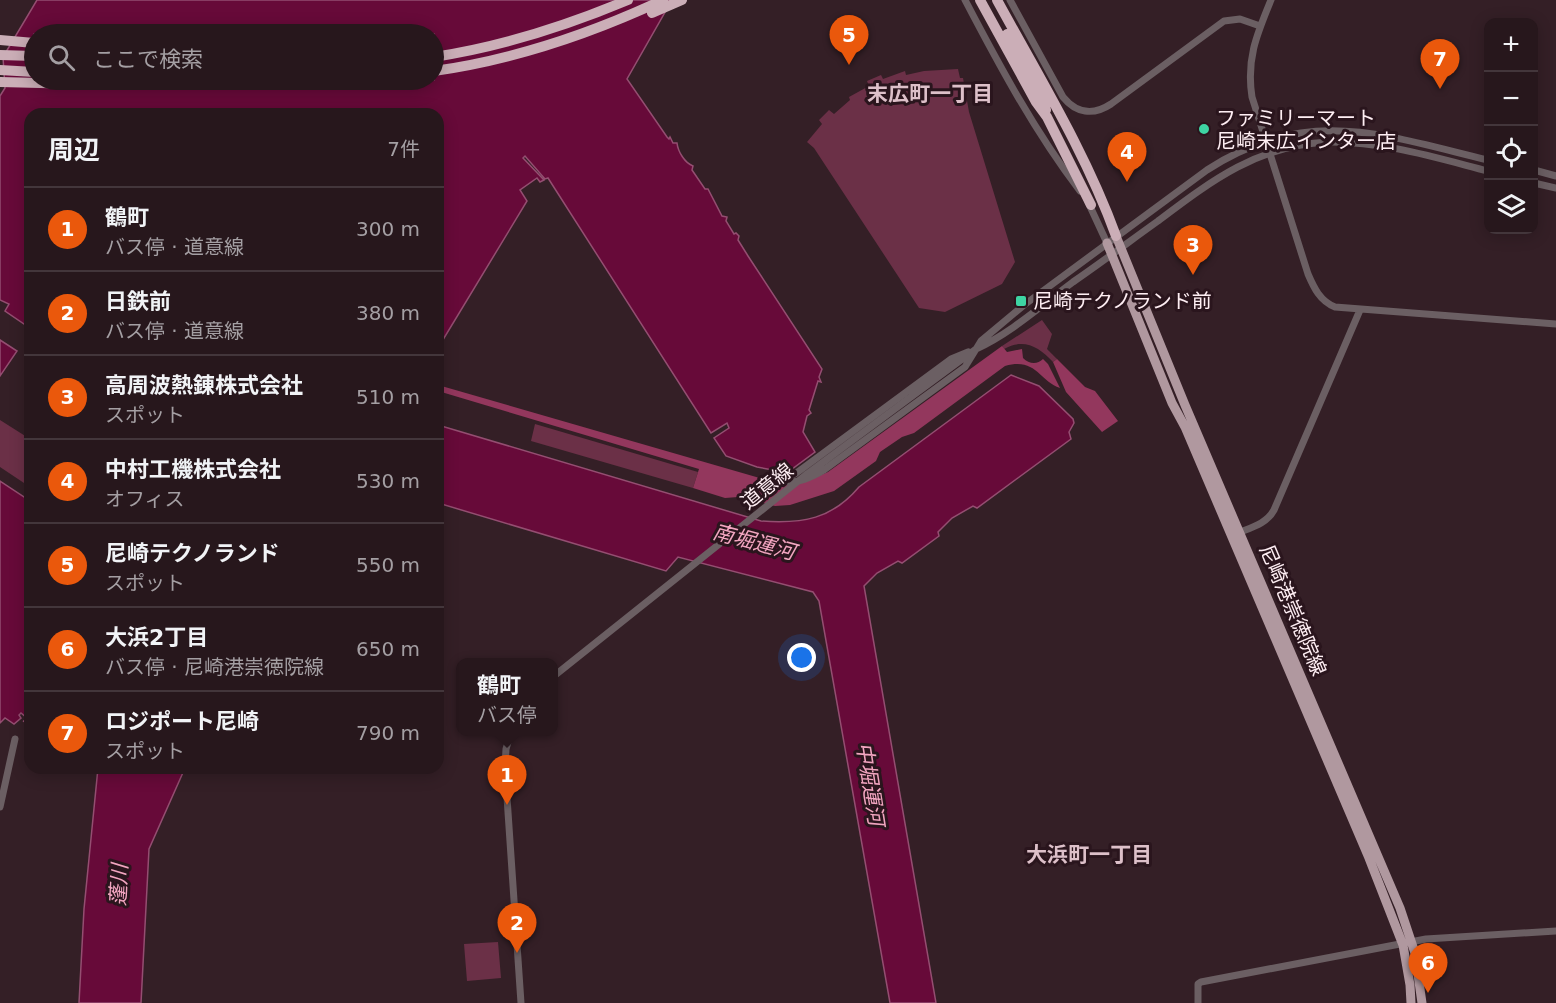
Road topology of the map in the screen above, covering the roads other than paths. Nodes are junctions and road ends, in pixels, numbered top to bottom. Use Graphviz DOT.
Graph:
graph roads {
  1 [pos="615,0"];
  2 [pos="628,0"];
  3 [pos="663,0"];
  4 [pos="682,0"];
  5 [pos="965,0"];
  6 [pos="980,0"];
  7 [pos="988,0"];
  8 [pos="998,0"];
  9 [pos="1010,0"];
  10 [pos="1271,0"];
  11 [pos="574,21"];
  12 [pos="1260,26"];
  13 [pos="0,40"];
  14 [pos="24,42"];
  15 [pos="520,53"];
  16 [pos="0,55"];
  17 [pos="444,55"];
  18 [pos="24,56"];
  19 [pos="444,69"];
  20 [pos="0,70"];
  21 [pos="24,71"];
  22 [pos="0,82"];
  23 [pos="24,83"];
  24 [pos="1043,98"];
  25 [pos="1264,141"];
  26 [pos="1269,153"];
  27 [pos="1484,159"];
  28 [pos="1484,170"];
  29 [pos="1538,172"];
  30 [pos="1556,176"];
  31 [pos="1538,184"];
  32 [pos="1556,188"];
  33 [pos="1091,206"];
  34 [pos="1112,240"];
  35 [pos="1121,248"];
  36 [pos="1112,254"];
  37 [pos="1360,310"];
  38 [pos="1556,324"];
  39 [pos="976,349"];
  40 [pos="1240,532"];
  41 [pos="558,673"];
  42 [pos="510,736"];
  43 [pos="15,739"];
  44 [pos="0,807"];
  45 [pos="1556,931"];
  46 [pos="1408,944"];
  47 [pos="521,1003"];
  48 [pos="1198,1003"];
  49 [pos="1411,1003"];
  50 [pos="1422,1003"];
  1 -- 11 [label="highway"];
  2 -- 11 [label="highway"];
  3 -- 15 [label="highway"];
  4 -- 15 [label="highway"];
  5 -- 33 [label="street"];
  6 -- 24 [label="highway"];
  7 -- 24 [label="highway"];
  8 -- 24 [label="highway"];
  9 -- 12 [label="street"];
  10 -- 12 [label="street"];
  11 -- 17 [label="highway"];
  12 -- 25 [label="street"];
  13 -- 14 [label="highway"];
  15 -- 19 [label="highway"];
  16 -- 18 [label="highway"];
  20 -- 21 [label="highway"];
  22 -- 23 [label="highway"];
  24 -- 33 [label="highway"];
  24 -- 34 [label="highway"];
  25 -- 26 [label="street"];
  25 -- 27 [label="street, 道意線"];
  25 -- 34 [label="street, 道意線"];
  26 -- 28 [label="street, 道意線"];
  26 -- 35 [label="street, 道意線"];
  26 -- 37 [label="street"];
  29 -- 30 [label="street"];
  31 -- 32 [label="street"];
  33 -- 34 [label="street"];
  34 -- 35 [label="main road, 尼崎港崇徳院線"];
  34 -- 36 [label="main road, 尼崎港崇徳院線"];
  34 -- 39 [label="street, 道意線"];
  35 -- 36 [label="street, 道意線"];
  35 -- 40 [label="main road, 尼崎港崇徳院線"];
  36 -- 39 [label="street, 道意線"];
  36 -- 46 [label="main road, 尼崎港崇徳院線"];
  37 -- 38 [label="street"];
  37 -- 40 [label="street"];
  39 -- 39 [label="street"];
  39 -- 41 [label="street, 道意線"];
  40 -- 46 [label="main road, 尼崎港崇徳院線"];
  42 -- 47 [label="street"];
  43 -- 44 [label="street"];
  45 -- 46 [label="street"];
  46 -- 48 [label="street"];
  46 -- 49 [label="main road, 尼崎港崇徳院線"];
  46 -- 50 [label="main road, 尼崎港崇徳院線"];
}
